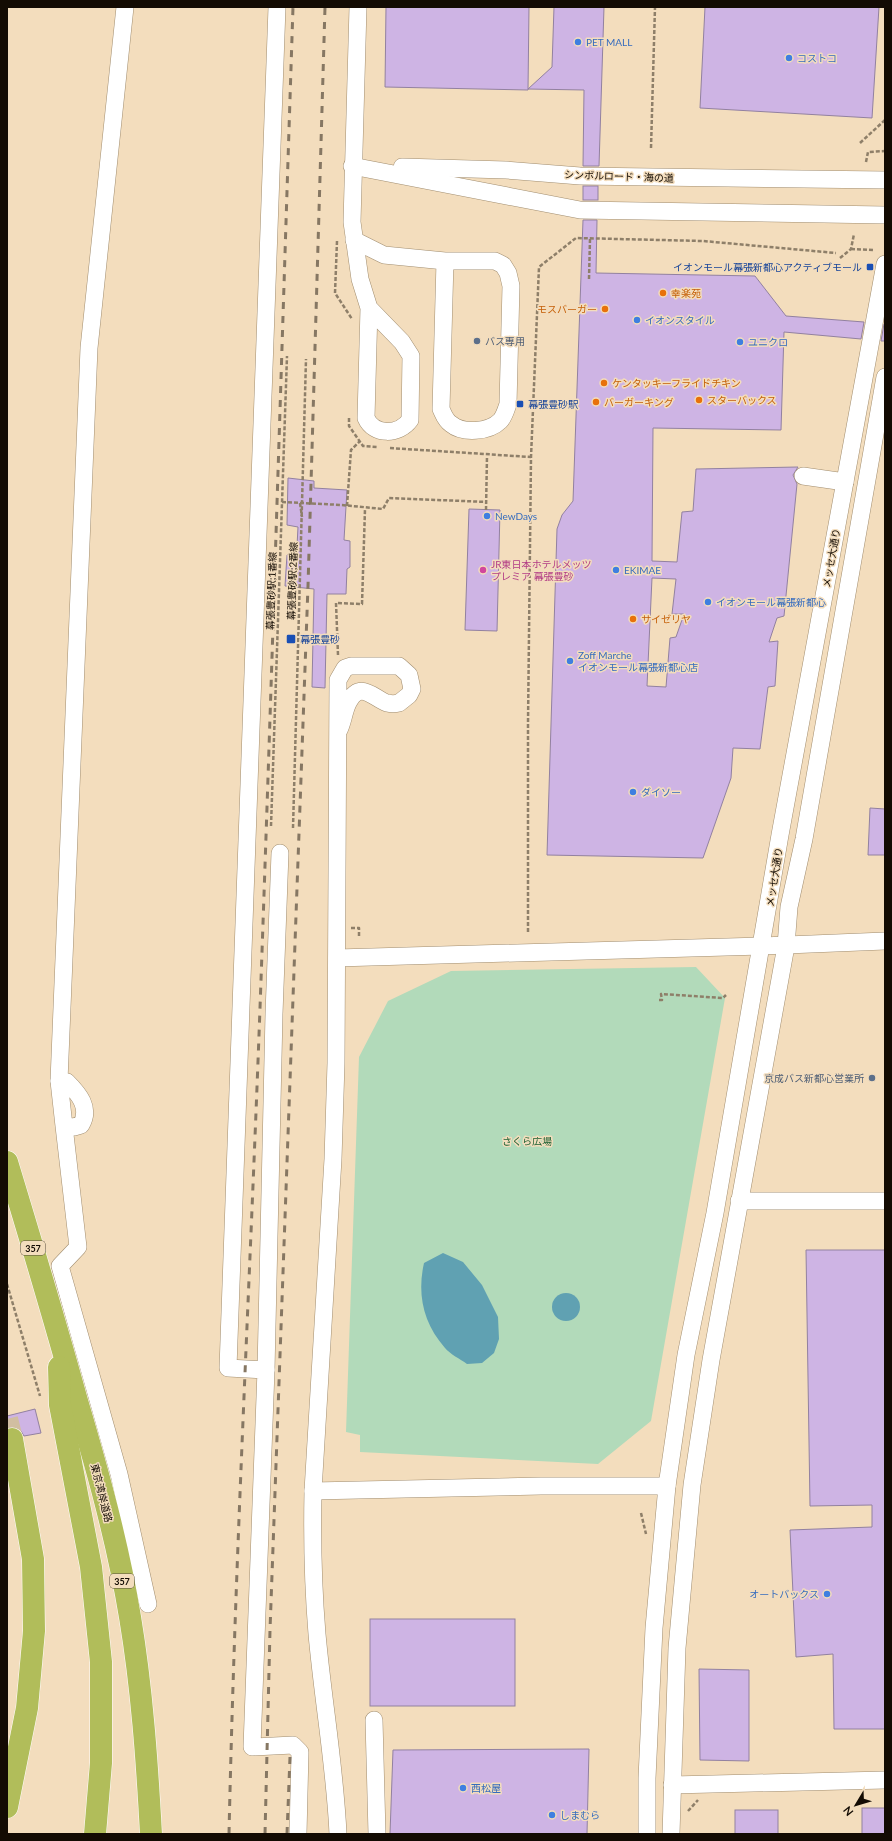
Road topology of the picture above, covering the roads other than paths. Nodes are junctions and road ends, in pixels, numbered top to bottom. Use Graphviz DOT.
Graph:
graph roads {
  1 [pos="125,7"];
  2 [pos="277,7"];
  3 [pos="358,7"];
  4 [pos="352,166"];
  5 [pos="885,180"];
  6 [pos="885,215"];
  7 [pos="354,240"];
  8 [pos="445,261"];
  9 [pos="885,264"];
  10 [pos="369,308"];
  11 [pos="885,377"];
  12 [pos="803,476"];
  13 [pos="845,482"];
  14 [pos="339,730"];
  15 [pos="280,853"];
  16 [pos="885,941"];
  17 [pos="762,946"];
  18 [pos="786,946"];
  19 [pos="337,958"];
  20 [pos="59,1081"];
  21 [pos="64,1126"];
  22 [pos="7,1162"];
  23 [pos="739,1200"];
  24 [pos="885,1201"];
  25 [pos="58,1334"];
  26 [pos="266,1370"];
  27 [pos="12,1438"];
  28 [pos="667,1486"];
  29 [pos="313,1491"];
  30 [pos="148,1604"];
  31 [pos="374,1720"];
  32 [pos="885,1780"];
  33 [pos="672,1785"];
  34 [pos="7,1807"];
  35 [pos="95,1834"];
  36 [pos="151,1834"];
  37 [pos="298,1834"];
  38 [pos="338,1834"];
  39 [pos="377,1834"];
  40 [pos="647,1834"];
  41 [pos="671,1834"];
  1 -- 20 [label="street"];
  2 -- 26 [label="street"];
  3 -- 4 [label="street"];
  4 -- 5 [label="street, シンボルロード・海の道"];
  4 -- 6 [label="street"];
  4 -- 7 [label="street"];
  7 -- 8 [label="street"];
  7 -- 10 [label="street"];
  8 -- 8 [label="street"];
  9 -- 13 [label="street, メッセ大通り"];
  10 -- 10 [label="street"];
  11 -- 18 [label="street, メッセ大通り"];
  12 -- 13 [label="street"];
  13 -- 17 [label="street, メッセ大通り"];
  14 -- 14 [label="street"];
  14 -- 19 [label="street"];
  15 -- 26 [label="street"];
  16 -- 18 [label="street"];
  17 -- 18 [label="street"];
  17 -- 19 [label="street"];
  17 -- 28 [label="street, メッセ大通り"];
  18 -- 23 [label="street, メッセ大通り"];
  19 -- 29 [label="street"];
  20 -- 21 [label="street"];
  20 -- 21 [label="street"];
  21 -- 30 [label="street"];
  22 -- 25 [label="highway, 東京湾岸道路 / 357"];
  23 -- 24 [label="street"];
  23 -- 33 [label="street, メッセ大通り"];
  25 -- 35 [label="highway"];
  25 -- 36 [label="highway, 東京湾岸道路 / 357"];
  26 -- 37 [label="street"];
  27 -- 34 [label="highway"];
  28 -- 29 [label="street"];
  28 -- 40 [label="street, メッセ大通り"];
  29 -- 38 [label="street"];
  31 -- 39 [label="street"];
  32 -- 33 [label="street"];
  33 -- 41 [label="street, メッセ大通り"];
}
